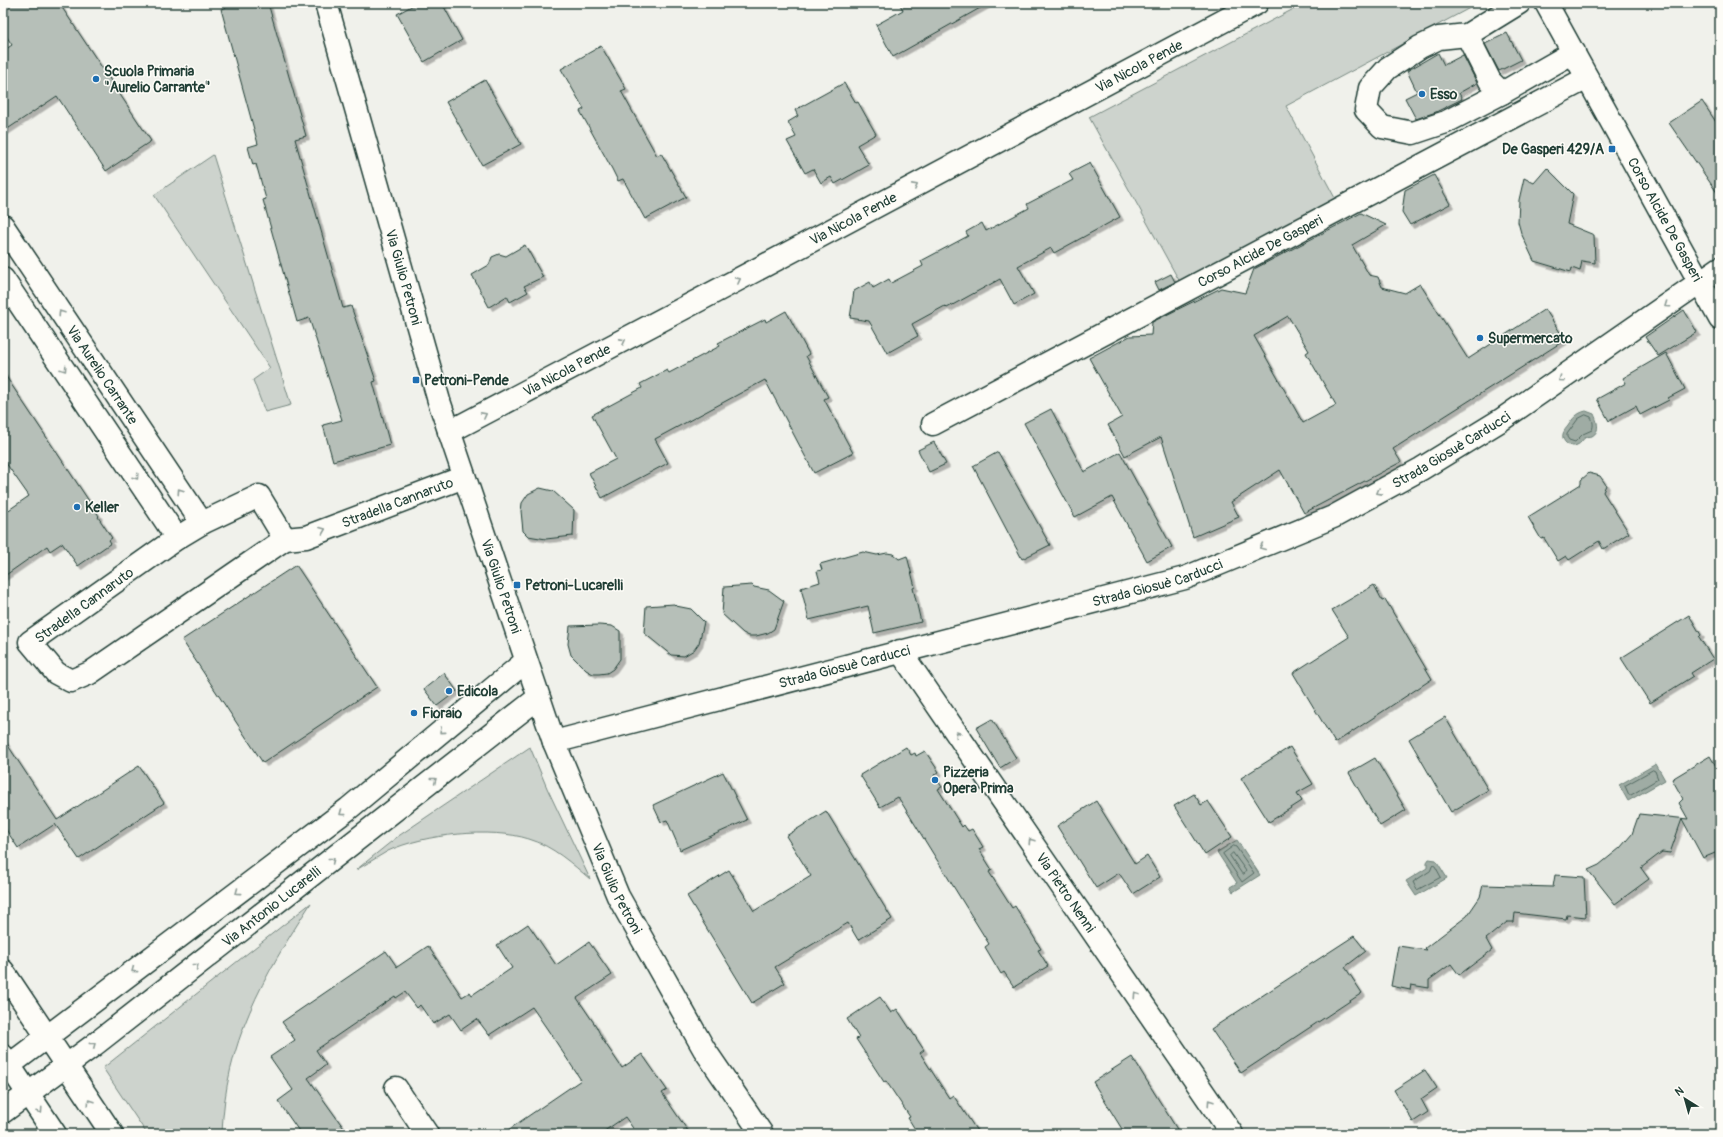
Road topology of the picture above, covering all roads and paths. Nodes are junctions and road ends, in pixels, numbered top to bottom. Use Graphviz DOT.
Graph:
graph roads {
  1 [pos="326,3"];
  2 [pos="1257,3"];
  3 [pos="1519,3"];
  4 [pos="1546,3"];
  5 [pos="1467,35"];
  6 [pos="1574,52"];
  7 [pos="1587,78"];
  8 [pos="1502,93"];
  9 [pos="3,226"];
  10 [pos="1720,268"];
  11 [pos="3,279"];
  12 [pos="1699,282"];
  13 [pos="1720,319"];
  14 [pos="933,424"];
  15 [pos="449,432"];
  16 [pos="464,477"];
  17 [pos="202,523"];
  18 [pos="177,538"];
  19 [pos="285,539"];
  20 [pos="900,651"];
  21 [pos="526,661"];
  22 [pos="538,698"];
  23 [pos="554,742"];
  24 [pos="3,971"];
  25 [pos="47,1037"];
  26 [pos="5,1064"];
  27 [pos="66,1066"];
  28 [pos="396,1088"];
  29 [pos="28,1094"];
  30 [pos="3,1112"];
  31 [pos="55,1134"];
  32 [pos="112,1134"];
  33 [pos="427,1134"];
  34 [pos="762,1134"];
  35 [pos="1232,1134"];
  1 -- 15 [label="street, Via Giulio Petroni"];
  15 -- 2 [label="street, Via Nicola Pende, one-way"];
  3 -- 5 [label="street"];
  4 -- 6 [label="street, Corso Alcide De Gasperi"];
  5 -- 8 [label="street"];
  5 -- 8 [label="street"];
  6 -- 7 [label="street, Corso Alcide De Gasperi"];
  6 -- 8 [label="street"];
  7 -- 12 [label="street, Corso Alcide De Gasperi"];
  7 -- 14 [label="street, Corso Alcide De Gasperi"];
  17 -- 9 [label="street, Via Aurelio Carrante, one-way"];
  10 -- 12 [label="street, Strada Giosuè Carducci"];
  11 -- 18 [label="street, Via Aurelio Carrante, one-way"];
  12 -- 13 [label="street, Corso Alcide De Gasperi"];
  12 -- 20 [label="street, Strada Giosuè Carducci, one-way"];
  15 -- 16 [label="street, Via Giulio Petroni"];
  19 -- 16 [label="street, Stradella Cannaruto, one-way"];
  16 -- 21 [label="street, Via Giulio Petroni"];
  17 -- 18 [label="street, Stradella Cannaruto"];
  17 -- 19 [label="street, Stradella Cannaruto"];
  18 -- 19 [label="street, Stradella Cannaruto"];
  20 -- 23 [label="street, Strada Giosuè Carducci"];
  35 -- 20 [label="street, Via Pietro Nenni, one-way"];
  21 -- 22 [label="street, Via Giulio Petroni"];
  21 -- 25 [label="street, one-way"];
  22 -- 23 [label="street, Via Giulio Petroni"];
  27 -- 22 [label="street, Via Antonio Lucarelli, one-way"];
  23 -- 34 [label="street, Via Giulio Petroni"];
  24 -- 25 [label="street"];
  25 -- 26 [label="street"];
  25 -- 27 [label="street"];
  26 -- 29 [label="street"];
  27 -- 29 [label="street, Via Antonio Lucarelli"];
  32 -- 27 [label="street, one-way"];
  28 -- 33 [label="street"];
  29 -- 30 [label="street, Via Antonio Lucarelli"];
  29 -- 31 [label="street, one-way"];
}
